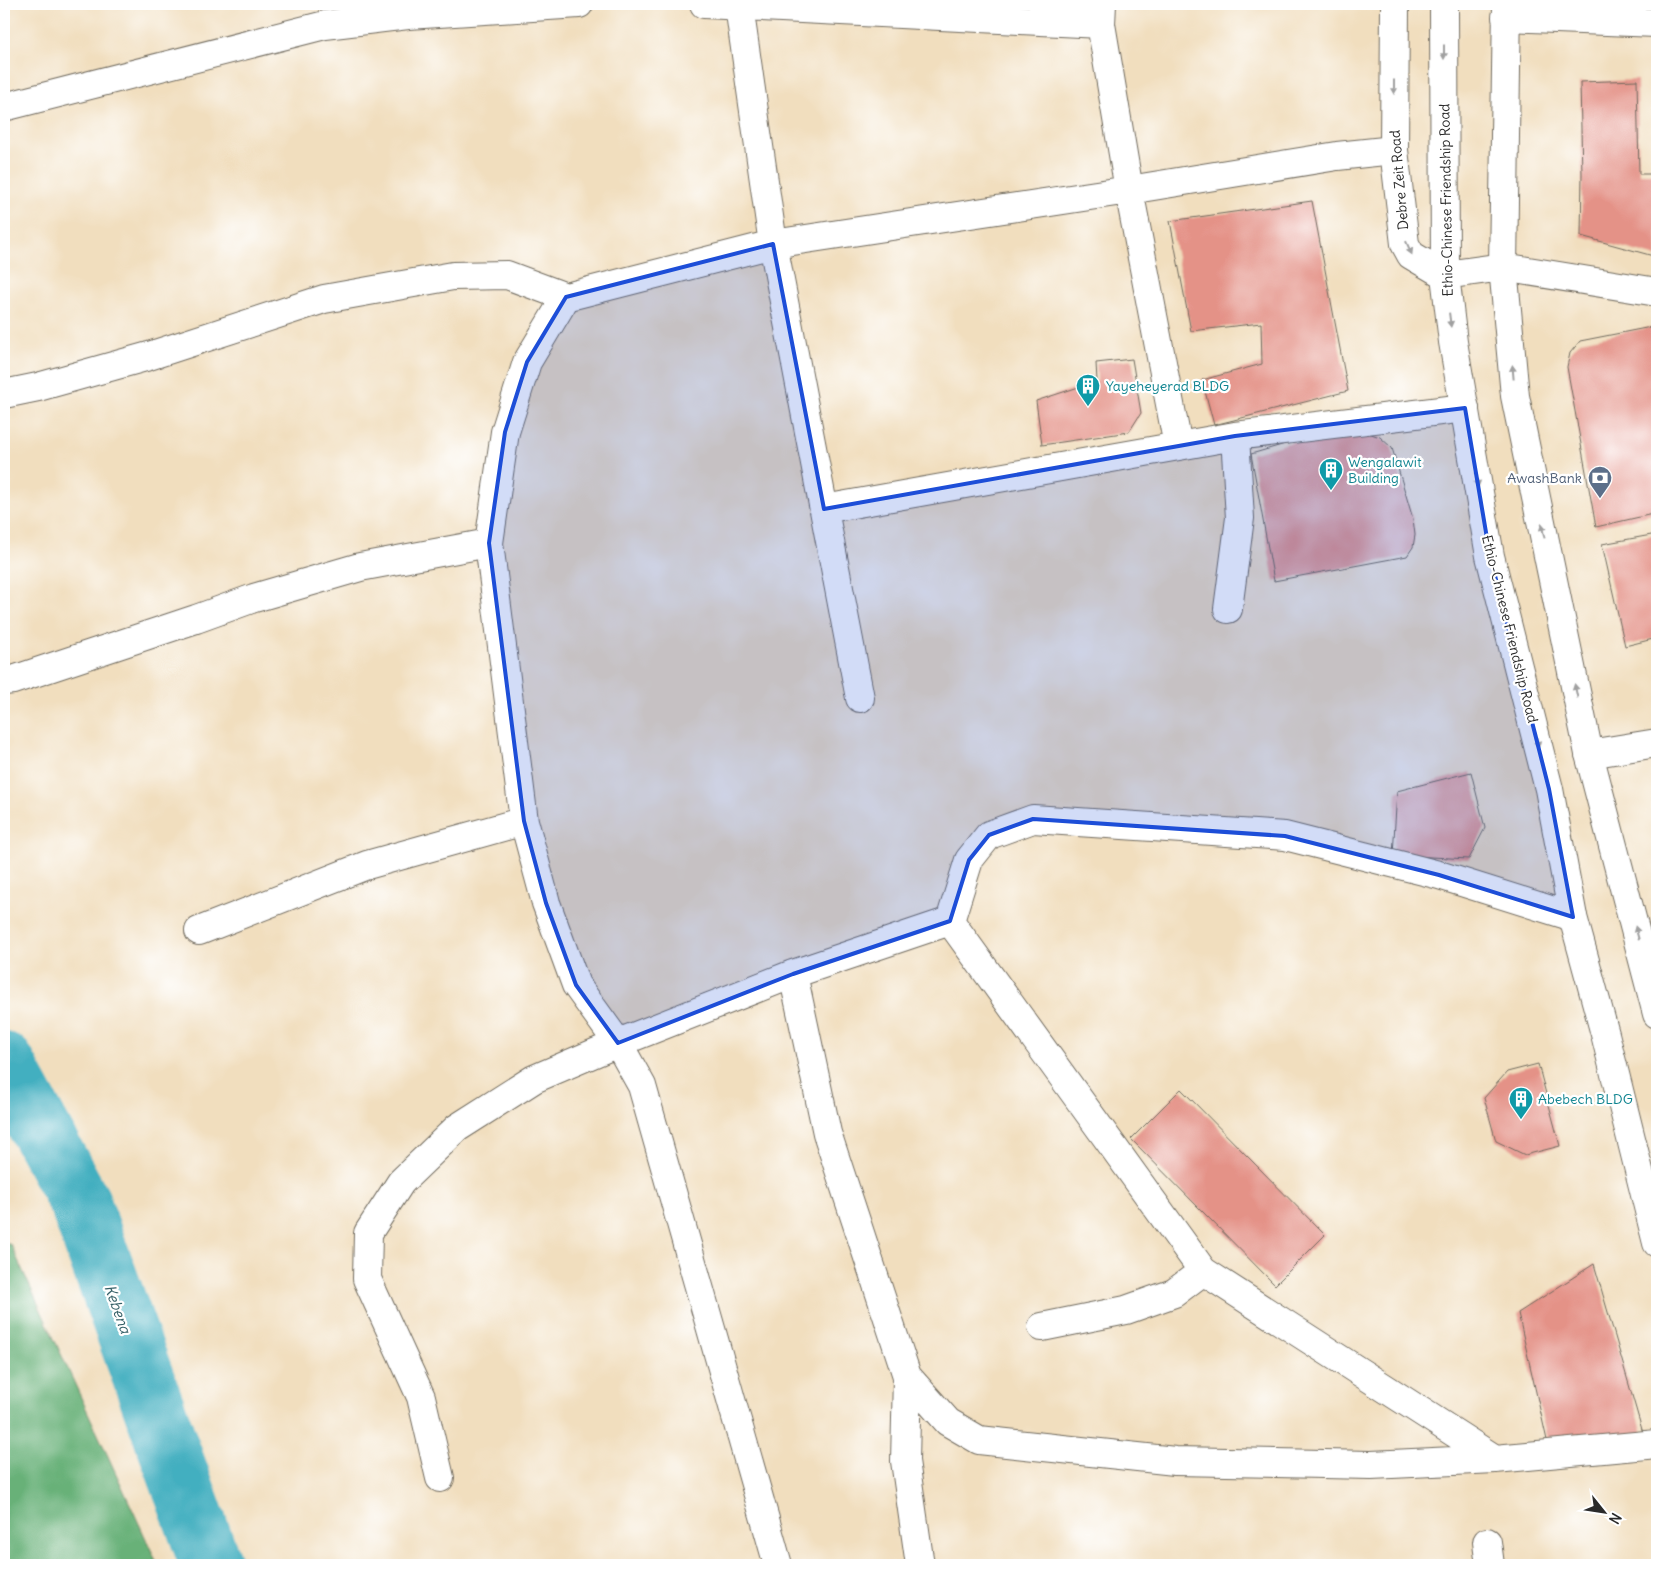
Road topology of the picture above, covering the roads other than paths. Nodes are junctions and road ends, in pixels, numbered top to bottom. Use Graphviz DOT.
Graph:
graph roads {
  1 [pos="579,4"];
  2 [pos="704,4"];
  3 [pos="1395,4"];
  4 [pos="1444,4"];
  5 [pos="739,6"];
  6 [pos="406,10"];
  7 [pos="1507,10"];
  8 [pos="322,14"];
  9 [pos="1101,14"];
  10 [pos="1657,22"];
  11 [pos="4,107"];
  12 [pos="1394,150"];
  13 [pos="1129,190"];
  14 [pos="773,244"];
  15 [pos="1503,267"];
  16 [pos="1445,275"];
  17 [pos="1657,292"];
  18 [pos="566,297"];
  19 [pos="4,394"];
  20 [pos="1465,408"];
  21 [pos="1235,436"];
  22 [pos="1178,446"];
  23 [pos="824,509"];
  24 [pos="488,543"];
  25 [pos="1228,608"];
  26 [pos="4,682"];
  27 [pos="860,698"];
  28 [pos="1657,743"];
  29 [pos="1589,754"];
  30 [pos="524,821"];
  31 [pos="1573,917"];
  32 [pos="950,921"];
  33 [pos="199,931"];
  34 [pos="793,974"];
  35 [pos="1654,984"];
  36 [pos="1657,1014"];
  37 [pos="618,1043"];
  38 [pos="1657,1243"];
  39 [pos="1203,1271"];
  40 [pos="1042,1327"];
  41 [pos="907,1376"];
  42 [pos="1657,1444"];
  43 [pos="1495,1459"];
  44 [pos="440,1478"];
  45 [pos="778,1565"];
  46 [pos="920,1565"];
  1 -- 6 [label="street"];
  2 -- 5 [label="street"];
  3 -- 12 [label="street, Debre Zeit Road, one-way"];
  4 -- 16 [label="street, Ethio-Chinese Friendship Road, one-way"];
  5 -- 9 [label="street"];
  5 -- 14 [label="street"];
  6 -- 8 [label="street"];
  7 -- 10 [label="street"];
  7 -- 15 [label="street"];
  8 -- 11 [label="street"];
  9 -- 13 [label="street"];
  12 -- 13 [label="street"];
  12 -- 16 [label="street, Debre Zeit Road, one-way"];
  13 -- 14 [label="street"];
  13 -- 22 [label="street"];
  14 -- 18 [label="street"];
  14 -- 23 [label="street"];
  15 -- 16 [label="street"];
  15 -- 17 [label="street"];
  29 -- 15 [label="street, one-way"];
  16 -- 20 [label="street, Ethio-Chinese Friendship Road, one-way"];
  18 -- 19 [label="street"];
  18 -- 24 [label="street"];
  20 -- 21 [label="street"];
  20 -- 31 [label="street, Ethio-Chinese Friendship Road, one-way"];
  21 -- 22 [label="street"];
  21 -- 25 [label="street"];
  22 -- 23 [label="street"];
  23 -- 27 [label="street"];
  24 -- 26 [label="street"];
  24 -- 30 [label="street"];
  28 -- 29 [label="street"];
  35 -- 29 [label="street, one-way"];
  30 -- 33 [label="street"];
  30 -- 37 [label="street"];
  31 -- 32 [label="street"];
  31 -- 38 [label="street, Ethio-Chinese Friendship Road"];
  32 -- 34 [label="street"];
  32 -- 39 [label="street"];
  34 -- 37 [label="street"];
  34 -- 41 [label="street"];
  35 -- 36 [label="street"];
  37 -- 44 [label="street"];
  37 -- 45 [label="street"];
  39 -- 40 [label="street"];
  39 -- 43 [label="street"];
  41 -- 43 [label="street"];
  41 -- 46 [label="street"];
  42 -- 43 [label="street"];
}
